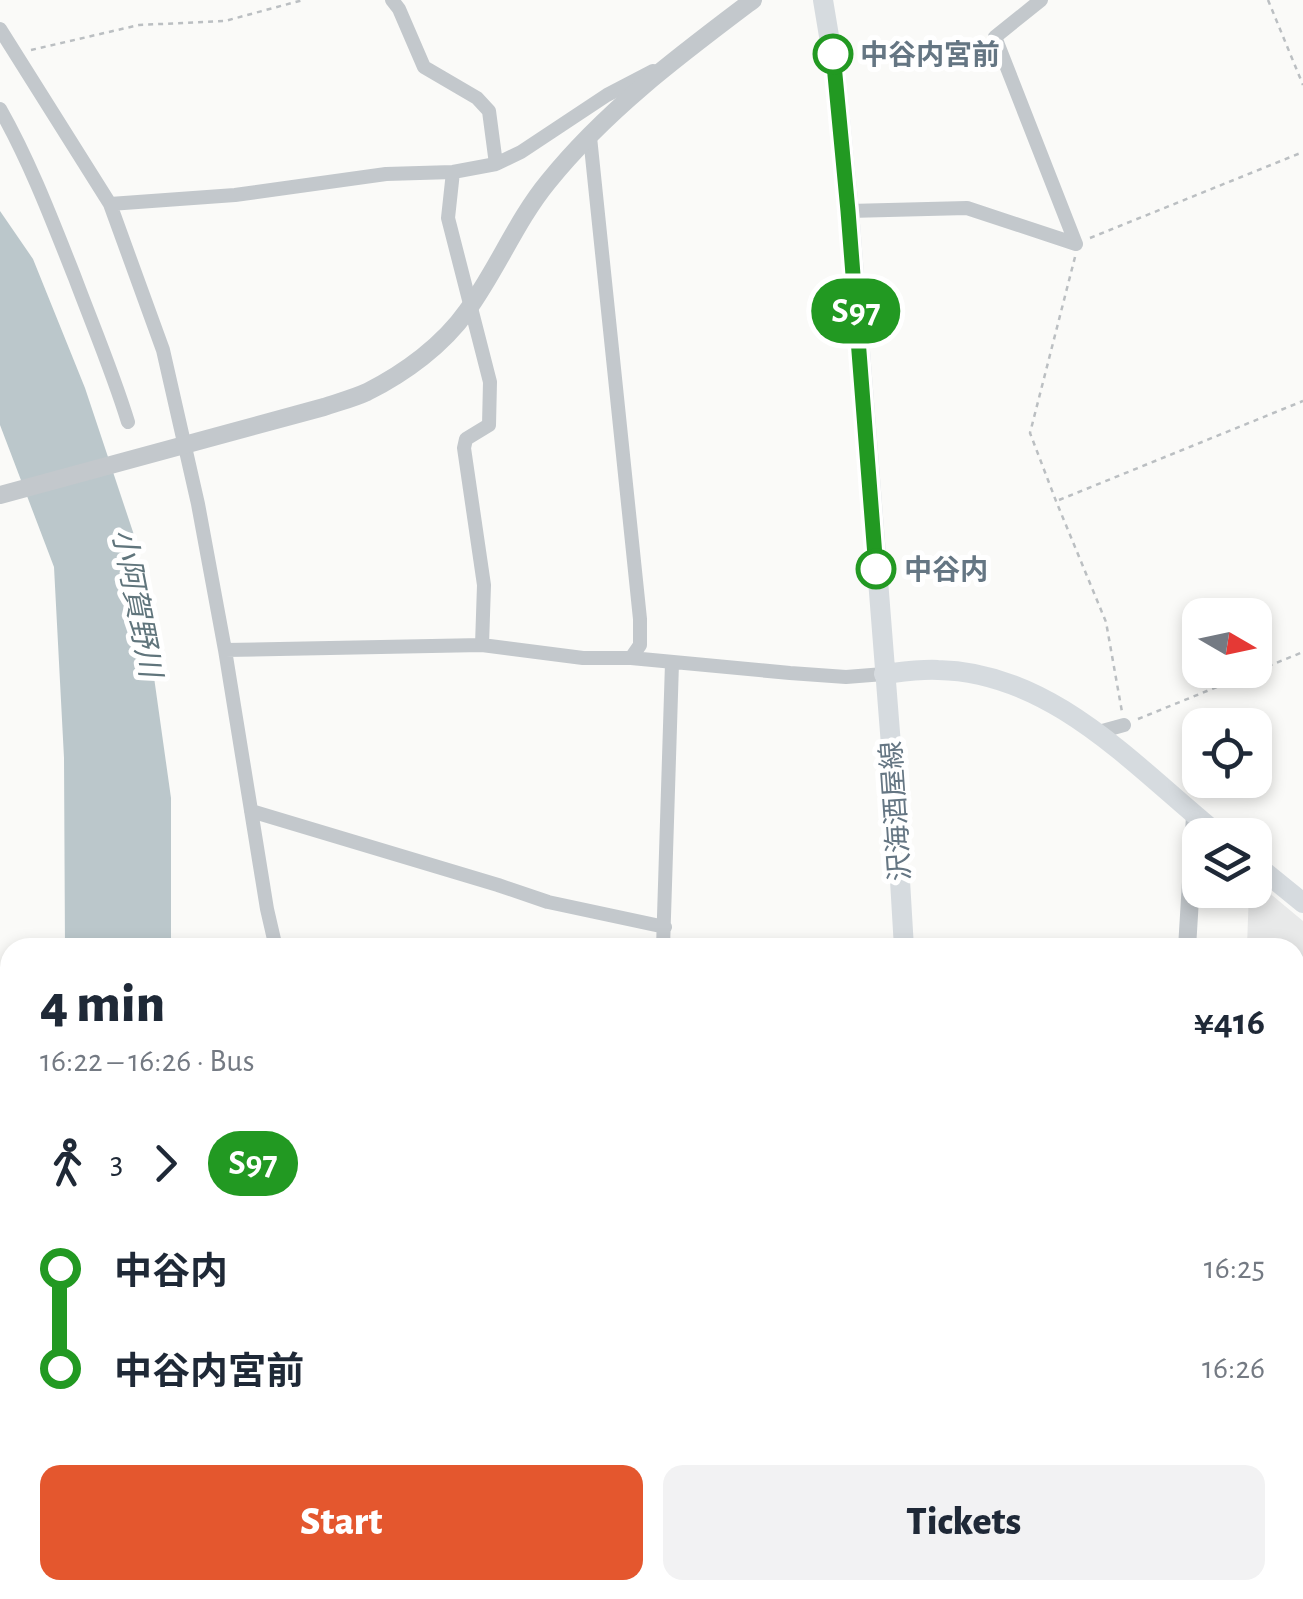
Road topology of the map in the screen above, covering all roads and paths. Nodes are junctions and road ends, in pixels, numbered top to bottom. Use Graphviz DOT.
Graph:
graph roads {
  1 [pos="303,0"];
  2 [pos="392,0"];
  3 [pos="753,0"];
  4 [pos="823,0"];
  5 [pos="1041,0"];
  6 [pos="1268,0"];
  7 [pos="0,29"];
  8 [pos="15,54"];
  9 [pos="672,61"];
  10 [pos="1303,85"];
  11 [pos="0,108"];
  12 [pos="590,137"];
  13 [pos="1303,152"];
  14 [pos="496,164"];
  15 [pos="453,172"];
  16 [pos="110,204"];
  17 [pos="848,211"];
  18 [pos="1076,244"];
  19 [pos="1303,401"];
  20 [pos="128,422"];
  21 [pos="0,495"];
  22 [pos="1056,501"];
  23 [pos="482,645"];
  24 [pos="225,650"];
  25 [pos="1303,652"];
  26 [pos="631,658"];
  27 [pos="672,663"];
  28 [pos="884,674"];
  29 [pos="1124,725"];
  30 [pos="1095,733"];
  31 [pos="251,811"];
  32 [pos="1195,816"];
  33 [pos="1198,818"];
  34 [pos="1272,878"];
  35 [pos="1303,903"];
  36 [pos="664,927"];
  37 [pos="274,938"];
  38 [pos="663,938"];
  39 [pos="903,938"];
  40 [pos="1188,938"];
  1 -- 8 [label="path"];
  2 -- 14 [label="street"];
  3 -- 9 [label="street"];
  4 -- 17 [label="main road, 沢海酒屋線"];
  5 -- 18 [label="street"];
  6 -- 10 [label="path"];
  7 -- 8 [label="street"];
  8 -- 16 [label="street"];
  9 -- 12 [label="street"];
  9 -- 14 [label="street"];
  11 -- 20 [label="street"];
  12 -- 21 [label="street"];
  12 -- 26 [label="street"];
  13 -- 18 [label="path"];
  14 -- 15 [label="street"];
  15 -- 16 [label="street"];
  15 -- 23 [label="street"];
  16 -- 24 [label="street"];
  17 -- 18 [label="street"];
  17 -- 28 [label="main road, 沢海酒屋線"];
  18 -- 22 [label="path"];
  19 -- 22 [label="path"];
  22 -- 29 [label="path"];
  23 -- 24 [label="street"];
  23 -- 26 [label="street"];
  24 -- 31 [label="street"];
  25 -- 29 [label="path"];
  26 -- 27 [label="street"];
  27 -- 28 [label="street"];
  27 -- 36 [label="street"];
  28 -- 30 [label="main road"];
  28 -- 39 [label="main road, 沢海酒屋線"];
  29 -- 30 [label="street"];
  30 -- 32 [label="main road"];
  31 -- 36 [label="street"];
  31 -- 37 [label="street"];
  32 -- 33 [label="main road"];
  32 -- 40 [label="street"];
  34 -- 35 [label="main road"];
  36 -- 38 [label="street"];
}
